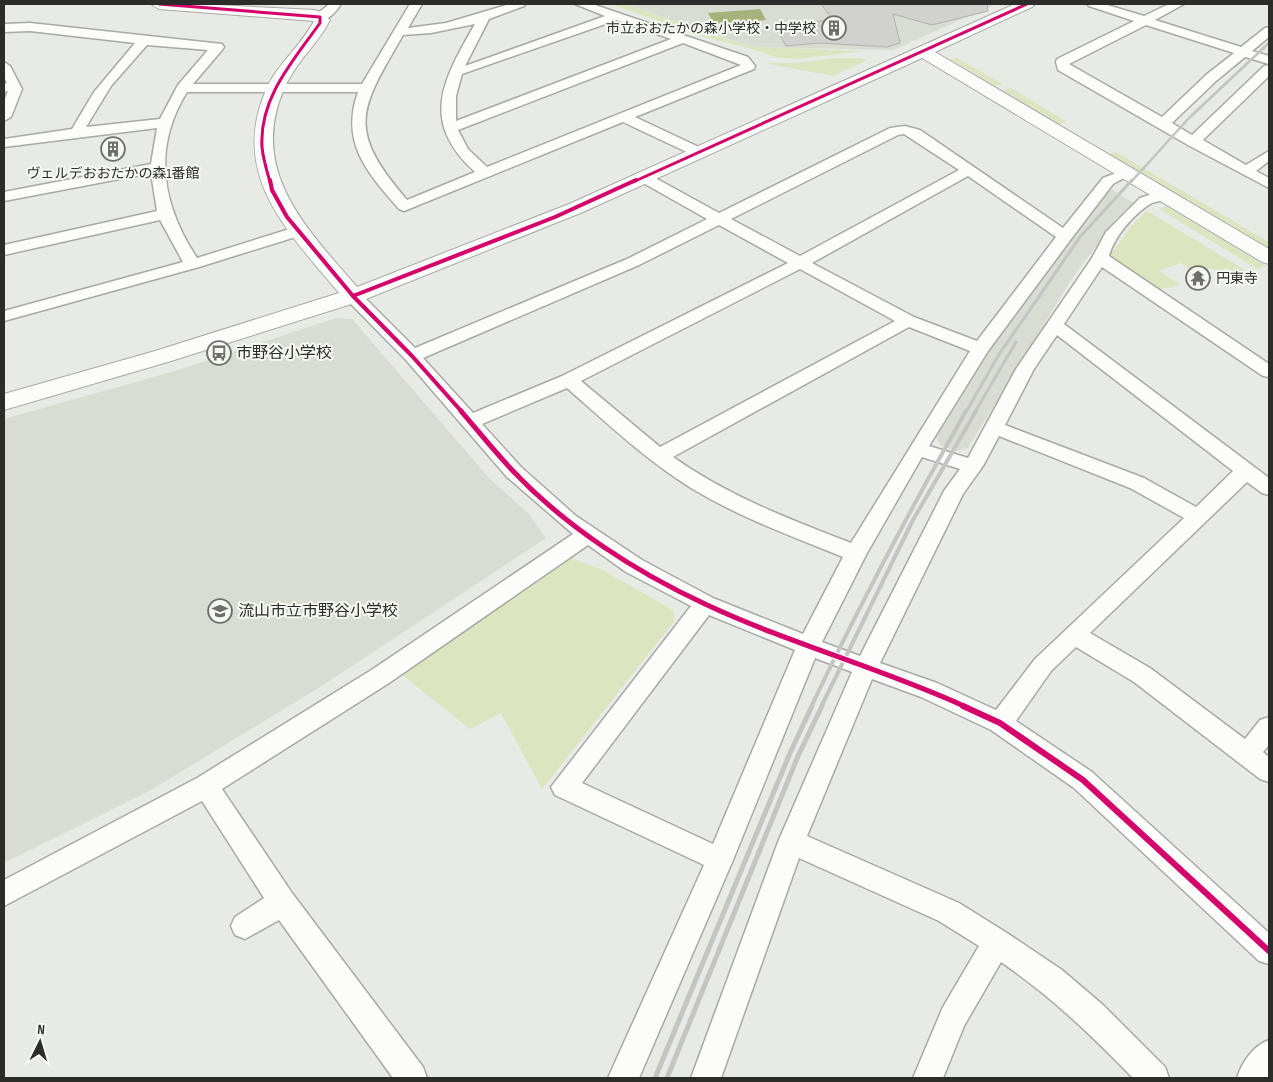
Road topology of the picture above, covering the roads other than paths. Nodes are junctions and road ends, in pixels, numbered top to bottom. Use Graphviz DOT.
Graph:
graph roads {
  1 [pos="158,4"];
  2 [pos="335,4"];
  3 [pos="416,4"];
  4 [pos="520,4"];
  5 [pos="581,4"];
  6 [pos="1027,4"];
  7 [pos="1093,4"];
  8 [pos="1178,4"];
  9 [pos="617,16"];
  10 [pos="320,17"];
  11 [pos="484,18"];
  12 [pos="1144,21"];
  13 [pos="4,28"];
  14 [pos="1269,31"];
  15 [pos="399,32"];
  16 [pos="683,39"];
  17 [pos="144,41"];
  18 [pos="922,51"];
  19 [pos="1242,52"];
  20 [pos="1269,60"];
  21 [pos="4,66"];
  22 [pos="1269,69"];
  23 [pos="458,70"];
  24 [pos="9,86"];
  25 [pos="183,88"];
  26 [pos="275,88"];
  27 [pos="366,88"];
  28 [pos="4,117"];
  29 [pos="624,117"];
  30 [pos="165,123"];
  31 [pos="1163,124"];
  32 [pos="451,128"];
  33 [pos="77,132"];
  34 [pos="1193,142"];
  35 [pos="4,143"];
  36 [pos="698,152"];
  37 [pos="1269,155"];
  38 [pos="158,168"];
  39 [pos="969,170"];
  40 [pos="1246,171"];
  41 [pos="1126,173"];
  42 [pos="486,174"];
  43 [pos="643,177"];
  44 [pos="1269,184"];
  45 [pos="1164,195"];
  46 [pos="4,196"];
  47 [pos="166,214"];
  48 [pos="719,219"];
  49 [pos="299,231"];
  50 [pos="1065,236"];
  51 [pos="4,250"];
  52 [pos="1100,258"];
  53 [pos="1269,258"];
  54 [pos="802,262"];
  55 [pos="193,264"];
  56 [pos="353,296"];
  57 [pos="4,316"];
  58 [pos="908,322"];
  59 [pos="1054,324"];
  60 [pos="980,349"];
  61 [pos="412,356"];
  62 [pos="1269,372"];
  63 [pos="569,380"];
  64 [pos="4,402"];
  65 [pos="471,421"];
  66 [pos="992,427"];
  67 [pos="917,449"];
  68 [pos="659,456"];
  69 [pos="973,466"];
  70 [pos="1246,471"];
  71 [pos="1269,488"];
  72 [pos="1198,517"];
  73 [pos="588,534"];
  74 [pos="856,553"];
  75 [pos="705,604"];
  76 [pos="1076,636"];
  77 [pos="808,646"];
  78 [pos="866,667"];
  79 [pos="1000,723"];
  80 [pos="1269,727"];
  81 [pos="1248,753"];
  82 [pos="1269,771"];
  83 [pos="206,786"];
  84 [pos="792,842"];
  85 [pos="720,860"];
  86 [pos="4,894"];
  87 [pos="282,902"];
  88 [pos="245,926"];
  89 [pos="997,942"];
  90 [pos="1269,951"];
  91 [pos="1269,1055"];
  92 [pos="412,1078"];
  93 [pos="623,1078"];
  94 [pos="706,1078"];
  95 [pos="928,1078"];
  96 [pos="1154,1078"];
  97 [pos="1252,1078"];
  1 -- 10 [label="street"];
  2 -- 10 [label="street"];
  3 -- 15 [label="street"];
  4 -- 11 [label="street"];
  5 -- 9 [label="street"];
  6 -- 18 [label="street"];
  7 -- 12 [label="street"];
  8 -- 12 [label="street"];
  9 -- 16 [label="street"];
  9 -- 23 [label="street"];
  10 -- 26 [label="street"];
  11 -- 15 [label="street"];
  11 -- 23 [label="street"];
  12 -- 19 [label="street"];
  12 -- 31 [label="street"];
  13 -- 17 [label="street"];
  14 -- 19 [label="street"];
  15 -- 27 [label="street"];
  16 -- 29 [label="street"];
  16 -- 32 [label="street"];
  17 -- 25 [label="street"];
  17 -- 33 [label="street"];
  18 -- 36 [label="street"];
  18 -- 41 [label="street"];
  19 -- 20 [label="street"];
  19 -- 31 [label="street"];
  21 -- 24 [label="street"];
  22 -- 34 [label="street"];
  23 -- 32 [label="street"];
  24 -- 28 [label="street"];
  25 -- 26 [label="street"];
  25 -- 30 [label="street"];
  26 -- 27 [label="street"];
  26 -- 49 [label="street"];
  27 -- 42 [label="street"];
  29 -- 36 [label="street"];
  29 -- 42 [label="street"];
  30 -- 33 [label="street"];
  30 -- 38 [label="street"];
  31 -- 34 [label="street"];
  32 -- 42 [label="street"];
  33 -- 35 [label="street"];
  34 -- 40 [label="street"];
  36 -- 43 [label="street"];
  37 -- 40 [label="street"];
  38 -- 46 [label="street"];
  38 -- 47 [label="street"];
  39 -- 48 [label="street"];
  39 -- 50 [label="street"];
  39 -- 54 [label="street"];
  40 -- 44 [label="street"];
  41 -- 45 [label="street"];
  41 -- 50 [label="street"];
  43 -- 48 [label="street"];
  43 -- 56 [label="street"];
  45 -- 52 [label="street"];
  45 -- 53 [label="street"];
  47 -- 51 [label="street"];
  47 -- 55 [label="street"];
  48 -- 54 [label="street"];
  48 -- 61 [label="street"];
  49 -- 55 [label="street"];
  49 -- 56 [label="street"];
  50 -- 60 [label="street"];
  52 -- 59 [label="street"];
  52 -- 62 [label="street"];
  54 -- 58 [label="street"];
  54 -- 63 [label="street"];
  55 -- 57 [label="street"];
  56 -- 61 [label="street"];
  56 -- 64 [label="street"];
  58 -- 60 [label="street"];
  58 -- 68 [label="street"];
  59 -- 66 [label="street"];
  59 -- 70 [label="street"];
  60 -- 67 [label="street"];
  61 -- 65 [label="street"];
  63 -- 65 [label="street"];
  63 -- 68 [label="street"];
  65 -- 73 [label="street"];
  66 -- 69 [label="street"];
  66 -- 72 [label="street"];
  67 -- 69 [label="street"];
  67 -- 74 [label="street"];
  68 -- 74 [label="street"];
  69 -- 78 [label="street"];
  70 -- 71 [label="street"];
  70 -- 72 [label="street"];
  72 -- 76 [label="street"];
  73 -- 75 [label="street"];
  73 -- 83 [label="street"];
  74 -- 77 [label="street"];
  75 -- 77 [label="street"];
  75 -- 85 [label="street"];
  76 -- 79 [label="street"];
  76 -- 81 [label="street"];
  77 -- 78 [label="street"];
  77 -- 85 [label="street"];
  78 -- 79 [label="street"];
  78 -- 84 [label="street"];
  79 -- 90 [label="street"];
  80 -- 81 [label="street"];
  81 -- 82 [label="street"];
  83 -- 86 [label="street"];
  83 -- 87 [label="street"];
  84 -- 89 [label="street"];
  84 -- 94 [label="street"];
  85 -- 93 [label="street"];
  87 -- 88 [label="street"];
  87 -- 92 [label="street"];
  89 -- 95 [label="street"];
  89 -- 96 [label="street"];
  91 -- 97 [label="street"];
}
